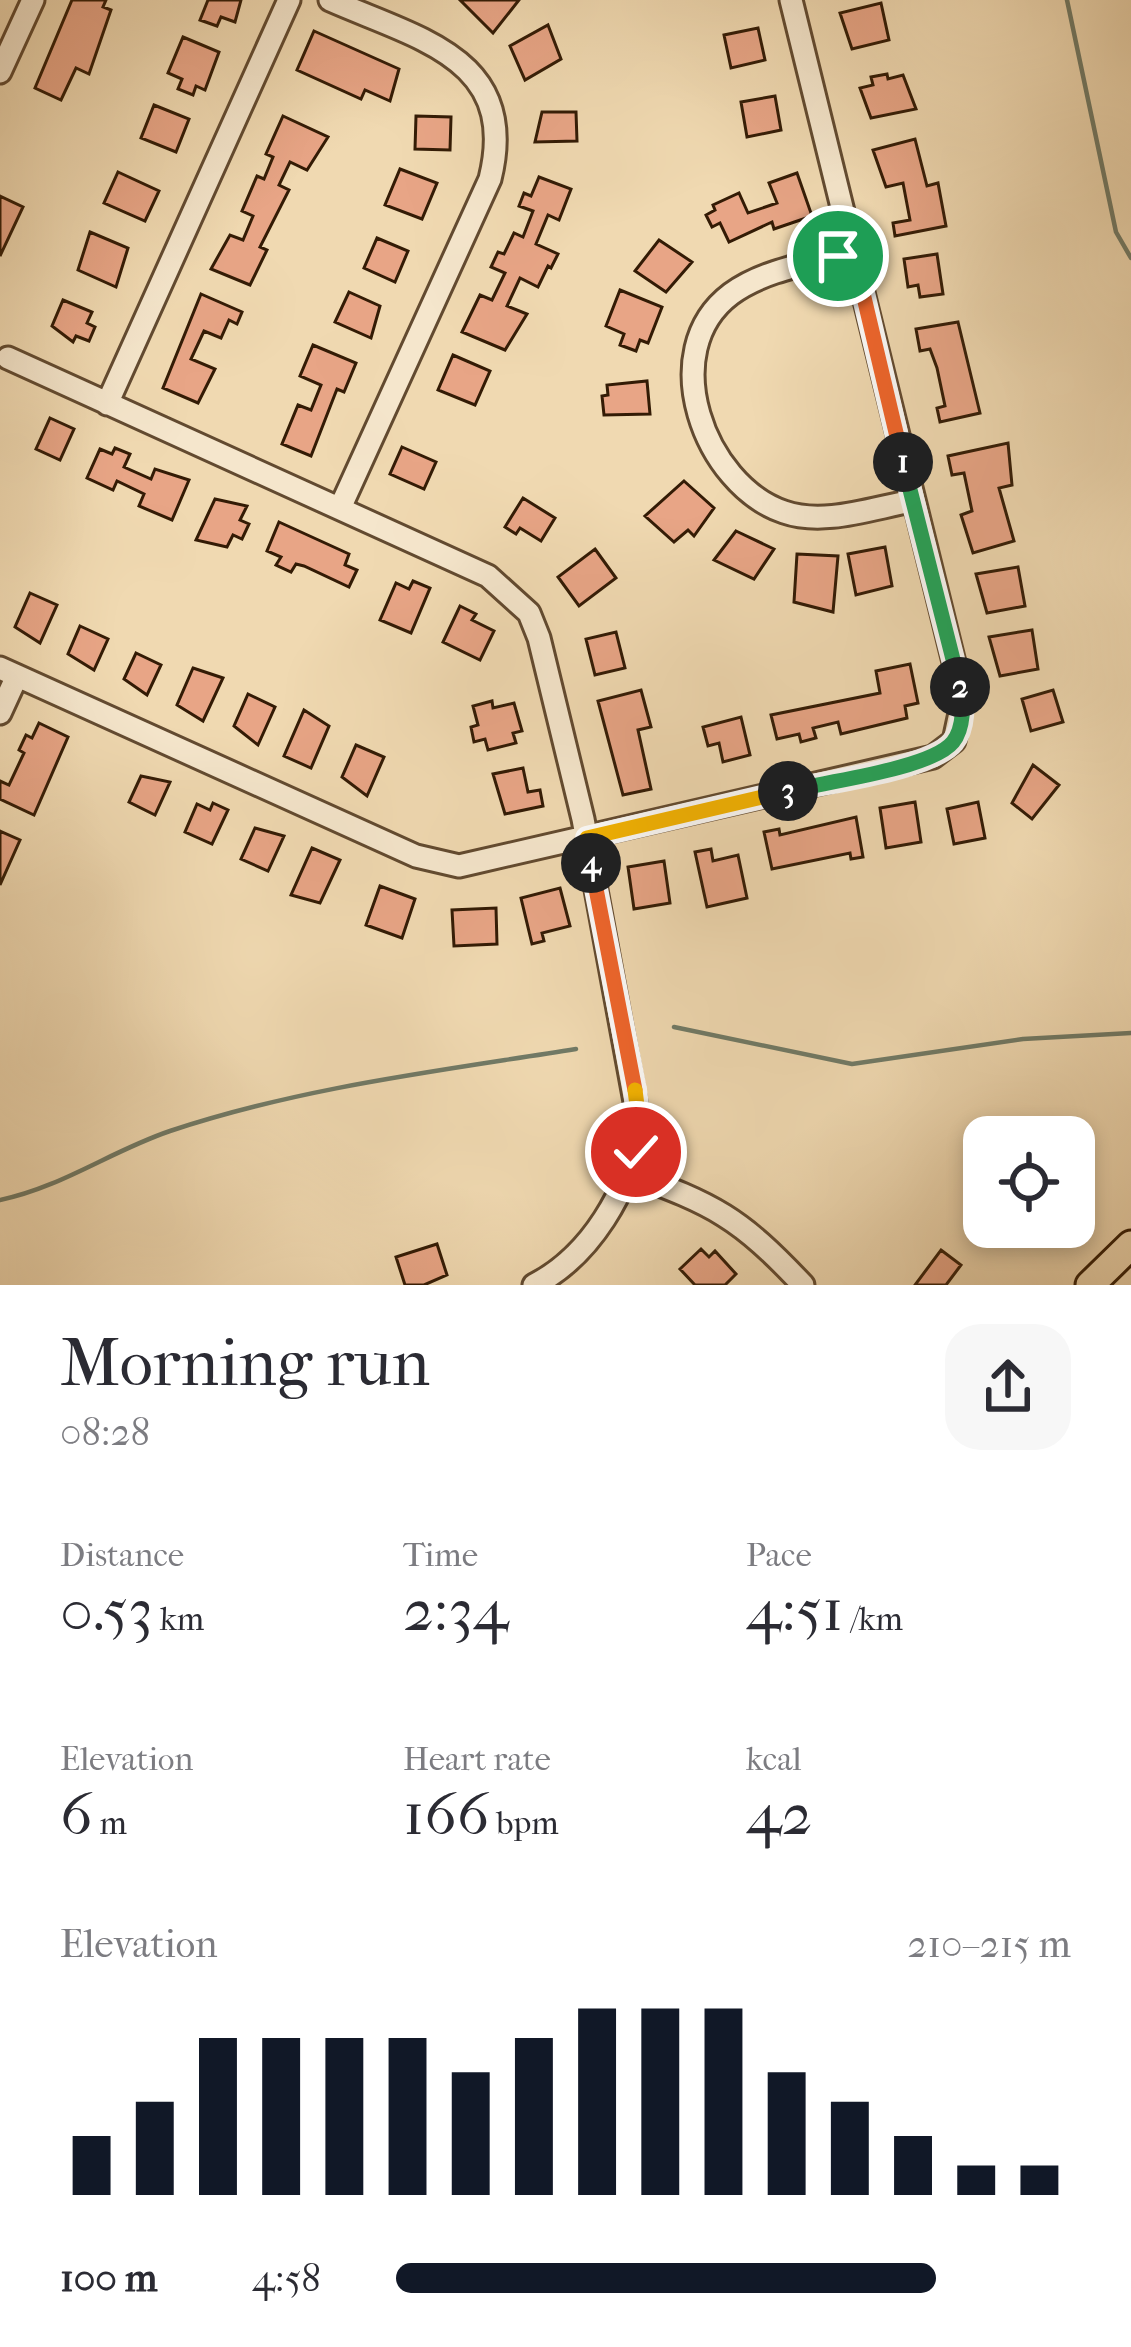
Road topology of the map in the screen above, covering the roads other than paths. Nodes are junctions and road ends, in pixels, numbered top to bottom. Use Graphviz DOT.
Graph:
graph roads {
  1 [pos="32,0"];
  2 [pos="290,0"];
  3 [pos="329,0"];
  4 [pos="791,0"];
  5 [pos="0,72"];
  6 [pos="853,251"];
  7 [pos="8,358"];
  8 [pos="106,404"];
  9 [pos="912,501"];
  10 [pos="340,508"];
  11 [pos="9,672"];
  12 [pos="0,713"];
  13 [pos="587,838"];
  14 [pos="628,1173"];
  15 [pos="1131,1245"];
  16 [pos="534,1285"];
  17 [pos="803,1285"];
  18 [pos="1090,1285"];
  1 -- 5 [label="street"];
  2 -- 8 [label="street"];
  3 -- 10 [label="street"];
  4 -- 6 [label="street"];
  6 -- 9 [label="street"];
  6 -- 9 [label="street"];
  7 -- 8 [label="street"];
  8 -- 10 [label="street"];
  9 -- 13 [label="street"];
  10 -- 13 [label="street"];
  11 -- 12 [label="street"];
  11 -- 13 [label="street"];
  13 -- 14 [label="street"];
  14 -- 16 [label="street"];
  14 -- 17 [label="street"];
  15 -- 18 [label="main road"];
}
